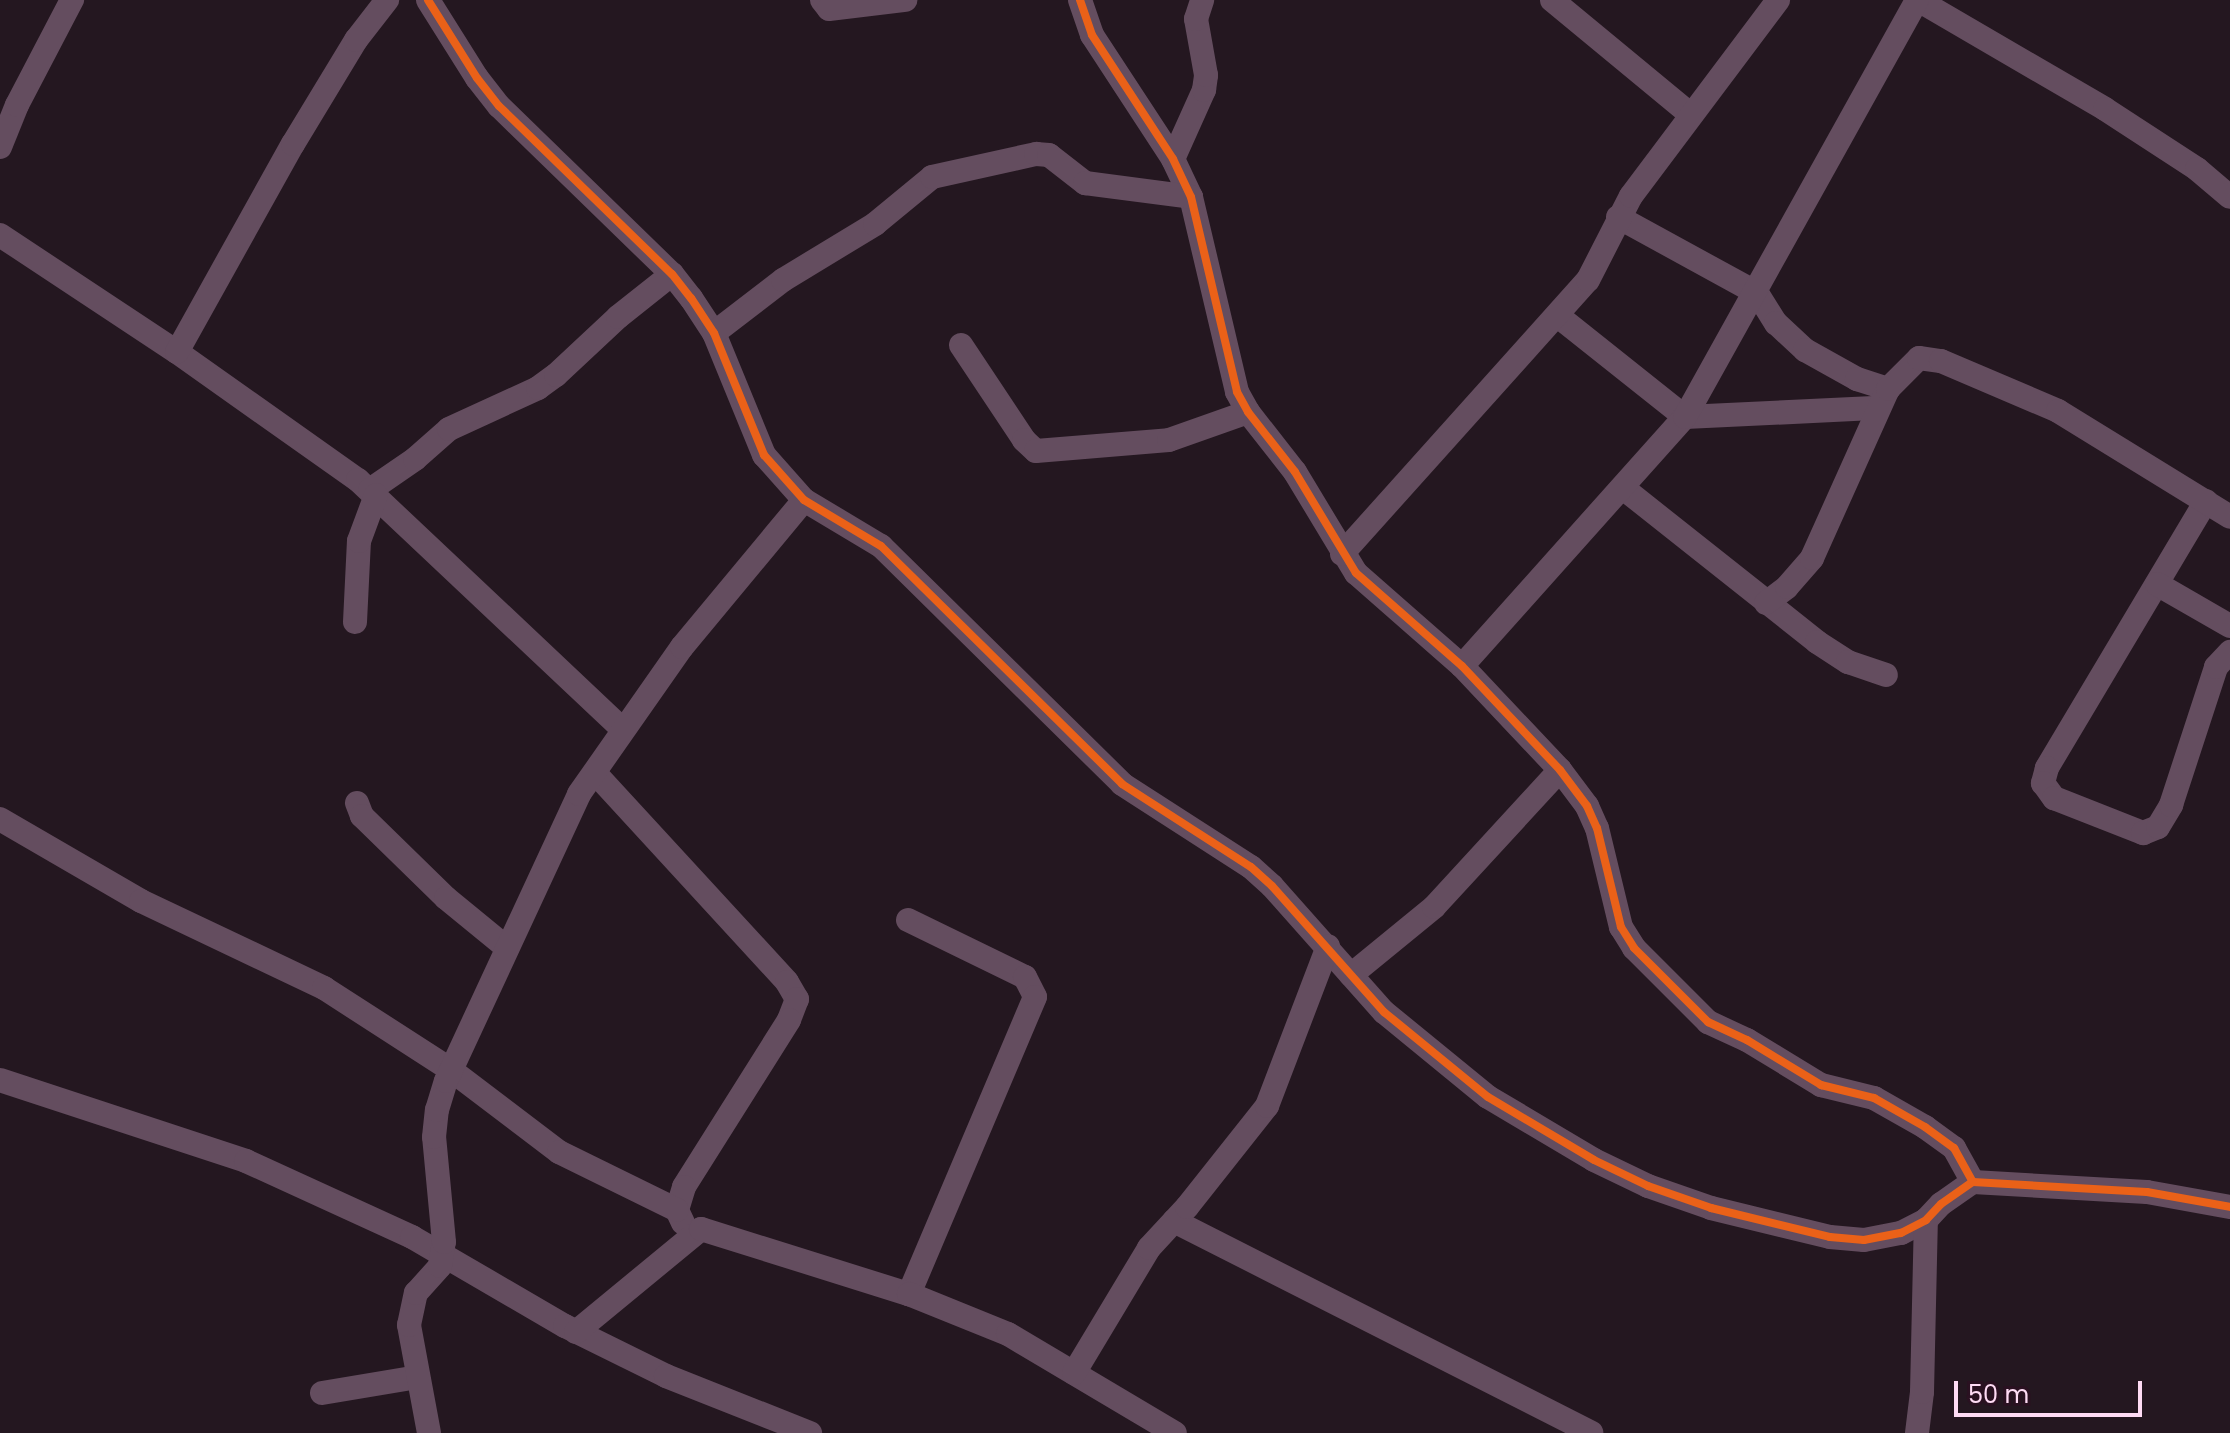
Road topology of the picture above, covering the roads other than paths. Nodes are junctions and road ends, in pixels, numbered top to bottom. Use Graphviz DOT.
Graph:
graph roads {
  1 [pos="72,0"];
  2 [pos="387,0"];
  3 [pos="428,0"];
  4 [pos="822,0"];
  5 [pos="905,0"];
  6 [pos="1080,0"];
  7 [pos="1202,0"];
  8 [pos="1552,0"];
  9 [pos="1778,0"];
  10 [pos="1918,0"];
  11 [pos="1690,114"];
  12 [pos="0,147"];
  13 [pos="1173,159"];
  14 [pos="1191,197"];
  15 [pos="2230,197"];
  16 [pos="1618,217"];
  17 [pos="0,235"];
  18 [pos="672,274"];
  19 [pos="1757,293"];
  20 [pos="1558,316"];
  21 [pos="714,333"];
  22 [pos="961,345"];
  23 [pos="177,352"];
  24 [pos="1884,399"];
  25 [pos="1248,412"];
  26 [pos="1685,417"];
  27 [pos="1623,488"];
  28 [pos="373,493"];
  29 [pos="804,500"];
  30 [pos="2206,501"];
  31 [pos="2230,517"];
  32 [pos="1342,554"];
  33 [pos="2157,584"];
  34 [pos="1766,603"];
  35 [pos="355,622"];
  36 [pos="2230,626"];
  37 [pos="2230,652"];
  38 [pos="1462,666"];
  39 [pos="1886,675"];
  40 [pos="623,730"];
  41 [pos="1560,770"];
  42 [pos="596,774"];
  43 [pos="357,803"];
  44 [pos="0,819"];
  45 [pos="908,920"];
  46 [pos="1328,946"];
  47 [pos="507,948"];
  48 [pos="1351,975"];
  49 [pos="451,1070"];
  50 [pos="0,1080"];
  51 [pos="1973,1182"];
  52 [pos="2230,1207"];
  53 [pos="677,1210"];
  54 [pos="1926,1220"];
  55 [pos="1174,1221"];
  56 [pos="701,1229"];
  57 [pos="442,1253"];
  58 [pos="909,1294"];
  59 [pos="576,1332"];
  60 [pos="1074,1373"];
  61 [pos="418,1377"];
  62 [pos="322,1393"];
  63 [pos="429,1433"];
  64 [pos="810,1433"];
  65 [pos="1175,1433"];
  66 [pos="1591,1433"];
  67 [pos="1917,1433"];
  1 -- 12 [label="street"];
  2 -- 23 [label="street"];
  3 -- 18 [label="street"];
  4 -- 5 [label="street"];
  6 -- 13 [label="street"];
  7 -- 13 [label="street"];
  8 -- 11 [label="street"];
  9 -- 11 [label="street"];
  10 -- 15 [label="street"];
  10 -- 19 [label="street"];
  11 -- 16 [label="street"];
  13 -- 14 [label="street"];
  14 -- 21 [label="street"];
  14 -- 25 [label="street"];
  16 -- 19 [label="street"];
  16 -- 20 [label="street"];
  17 -- 23 [label="street"];
  18 -- 21 [label="street"];
  18 -- 28 [label="street"];
  19 -- 24 [label="street"];
  19 -- 26 [label="street"];
  20 -- 26 [label="street"];
  20 -- 32 [label="street"];
  21 -- 29 [label="street"];
  22 -- 25 [label="street"];
  23 -- 28 [label="street"];
  24 -- 26 [label="street"];
  24 -- 30 [label="street"];
  24 -- 34 [label="street"];
  25 -- 32 [label="street"];
  26 -- 27 [label="street"];
  27 -- 34 [label="street"];
  27 -- 38 [label="street"];
  28 -- 35 [label="street"];
  28 -- 40 [label="street"];
  29 -- 40 [label="street"];
  29 -- 46 [label="street"];
  30 -- 31 [label="street"];
  30 -- 33 [label="street"];
  32 -- 38 [label="street"];
  33 -- 36 [label="street"];
  33 -- 37 [label="street"];
  34 -- 39 [label="street"];
  38 -- 41 [label="street"];
  40 -- 42 [label="street"];
  41 -- 48 [label="street"];
  41 -- 51 [label="street"];
  42 -- 47 [label="street"];
  42 -- 53 [label="street"];
  43 -- 47 [label="street"];
  44 -- 49 [label="street"];
  45 -- 58 [label="street"];
  46 -- 48 [label="street"];
  46 -- 55 [label="street"];
  47 -- 49 [label="street"];
  48 -- 54 [label="street"];
  49 -- 53 [label="street"];
  49 -- 57 [label="street"];
  50 -- 57 [label="street"];
  51 -- 52 [label="street"];
  51 -- 54 [label="street"];
  53 -- 56 [label="street"];
  54 -- 67 [label="street"];
  55 -- 60 [label="street"];
  55 -- 66 [label="street"];
  56 -- 58 [label="street"];
  56 -- 59 [label="street"];
  57 -- 59 [label="street"];
  57 -- 61 [label="street"];
  58 -- 60 [label="street"];
  59 -- 64 [label="street"];
  60 -- 65 [label="street"];
  61 -- 62 [label="street"];
  61 -- 63 [label="street"];
}
